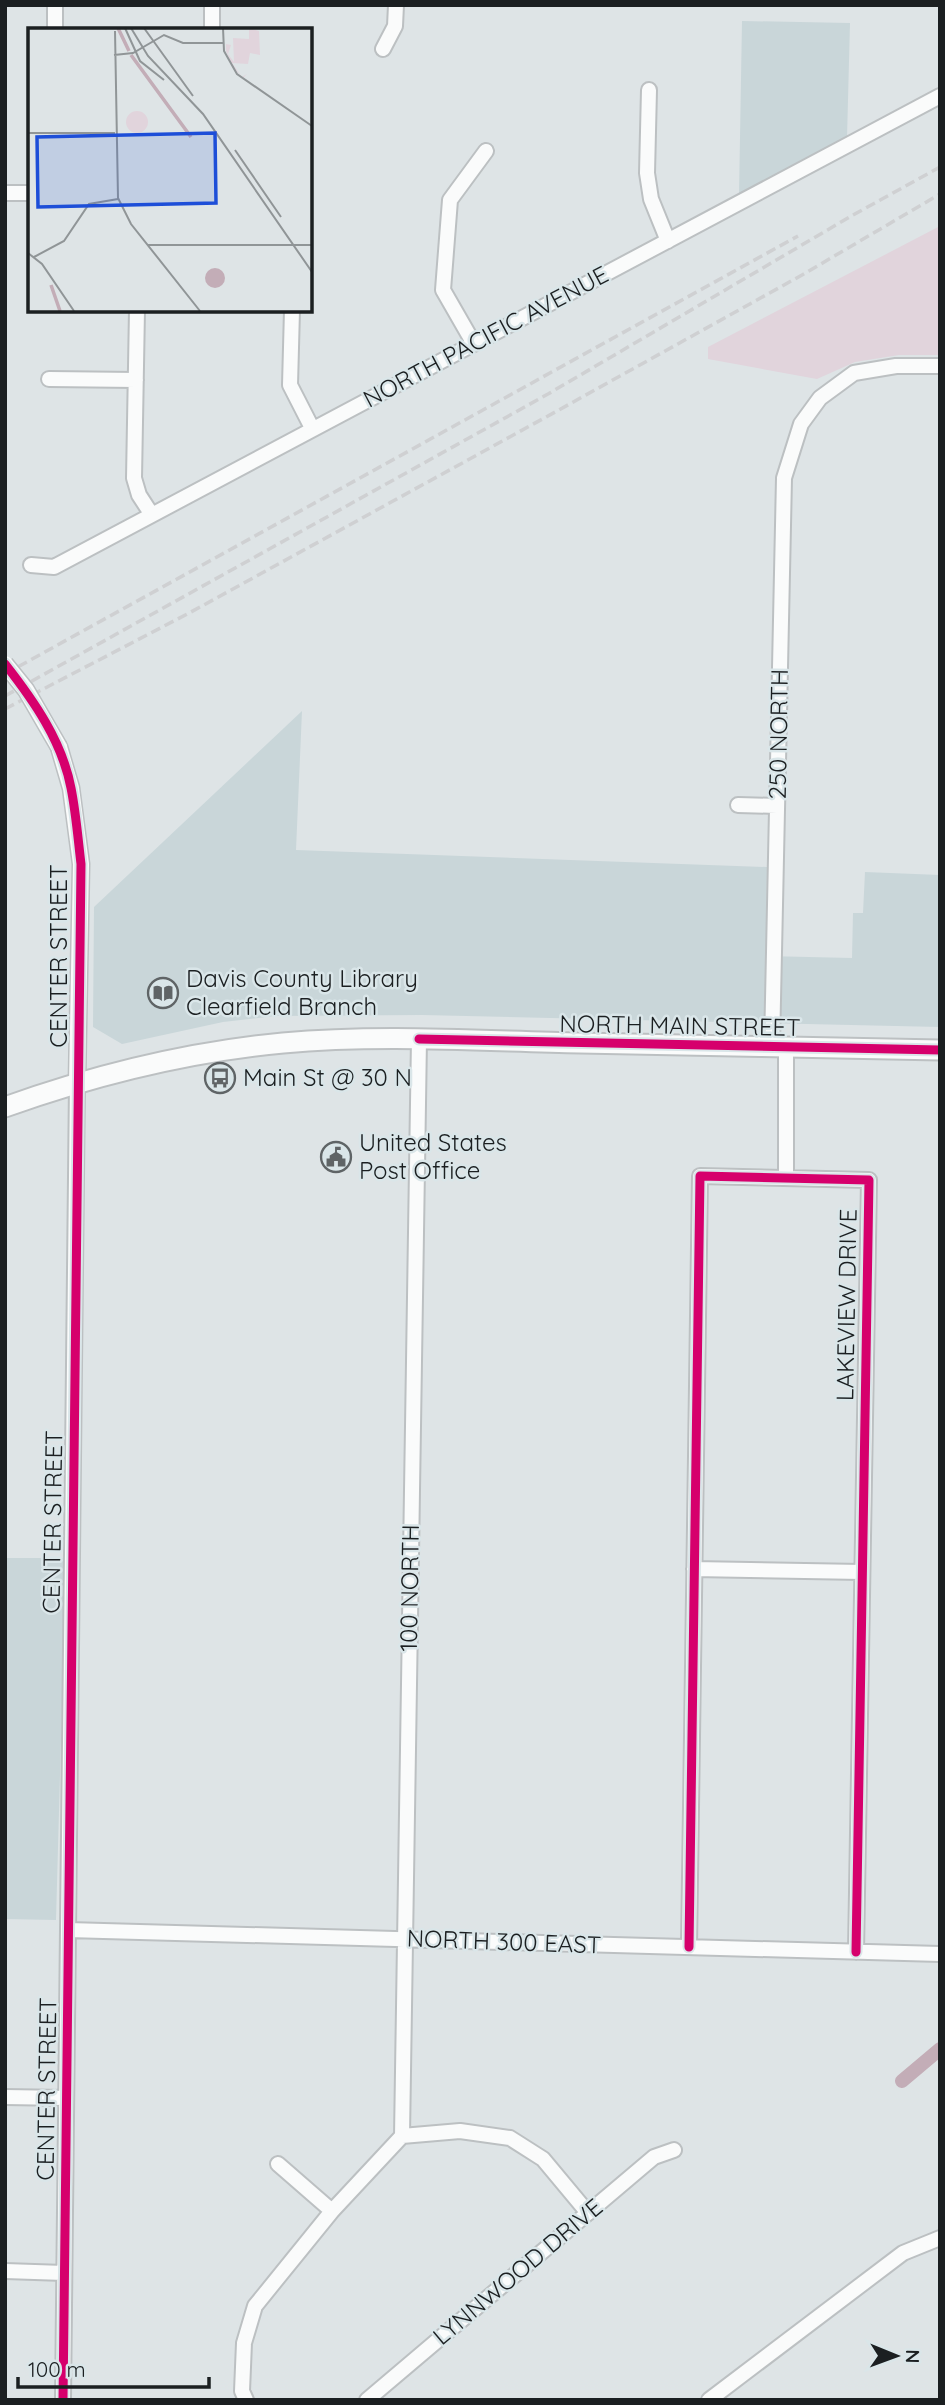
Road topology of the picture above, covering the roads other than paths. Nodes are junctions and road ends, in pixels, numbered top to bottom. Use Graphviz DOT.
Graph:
graph roads {
  1 [pos="55,5"];
  2 [pos="212,5"];
  3 [pos="396,5"];
  4 [pos="55,28"];
  5 [pos="212,28"];
  6 [pos="383,49"];
  7 [pos="649,90"];
  8 [pos="940,96"];
  9 [pos="486,150"];
  10 [pos="5,193"];
  11 [pos="28,193"];
  12 [pos="668,241"];
  13 [pos="137,312"];
  14 [pos="292,312"];
  15 [pos="474,344"];
  16 [pos="940,366"];
  17 [pos="49,379"];
  18 [pos="136,380"];
  19 [pos="313,428"];
  20 [pos="152,515"];
  21 [pos="31,565"];
  22 [pos="5,664"];
  23 [pos="738,805"];
  24 [pos="777,806"];
  25 [pos="419,1039"];
  26 [pos="779,1047"];
  27 [pos="940,1050"];
  28 [pos="77,1083"];
  29 [pos="5,1107"];
  30 [pos="786,1178"];
  31 [pos="694,1569"];
  32 [pos="862,1572"];
  33 [pos="68,1930"];
  34 [pos="405,1939"];
  35 [pos="690,1947"];
  36 [pos="856,1952"];
  37 [pos="940,1954"];
  38 [pos="5,2097"];
  39 [pos="66,2098"];
  40 [pos="402,2136"];
  41 [pos="674,2150"];
  42 [pos="278,2164"];
  43 [pos="332,2211"];
  44 [pos="588,2213"];
  45 [pos="940,2238"];
  46 [pos="5,2272"];
  47 [pos="64,2273"];
  48 [pos="63,2400"];
  49 [pos="246,2400"];
  50 [pos="367,2400"];
  51 [pos="709,2400"];
  1 -- 4 [label="street"];
  2 -- 5 [label="street"];
  3 -- 6 [label="street"];
  7 -- 12 [label="street"];
  8 -- 12 [label="street, NORTH PACIFIC AVENUE"];
  9 -- 15 [label="street"];
  10 -- 11 [label="street"];
  12 -- 15 [label="street, NORTH PACIFIC AVENUE"];
  13 -- 18 [label="street"];
  14 -- 19 [label="street"];
  15 -- 19 [label="street, NORTH PACIFIC AVENUE"];
  16 -- 24 [label="street, 250 NORTH"];
  17 -- 18 [label="street"];
  18 -- 20 [label="street"];
  19 -- 20 [label="street, NORTH PACIFIC AVENUE"];
  20 -- 21 [label="street, NORTH PACIFIC AVENUE"];
  22 -- 28 [label="street, CENTER STREET, bridge"];
  23 -- 24 [label="street"];
  24 -- 26 [label="street, 250 NORTH"];
  25 -- 26 [label="main road, NORTH MAIN STREET"];
  25 -- 28 [label="main road, NORTH MAIN STREET"];
  25 -- 34 [label="street, 100 NORTH"];
  26 -- 27 [label="main road, NORTH MAIN STREET"];
  26 -- 30 [label="street"];
  28 -- 29 [label="main road, NORTH MAIN STREET"];
  28 -- 33 [label="street, CENTER STREET"];
  30 -- 31 [label="street, LAKEVIEW DRIVE"];
  30 -- 32 [label="street, LAKEVIEW DRIVE"];
  31 -- 32 [label="street"];
  31 -- 35 [label="street, LAKEVIEW DRIVE"];
  32 -- 36 [label="street, LAKEVIEW DRIVE"];
  33 -- 34 [label="street, NORTH 300 EAST"];
  33 -- 39 [label="street, CENTER STREET"];
  34 -- 35 [label="street, NORTH 300 EAST"];
  34 -- 40 [label="street, 100 NORTH"];
  35 -- 36 [label="street, NORTH 300 EAST"];
  36 -- 37 [label="street, NORTH 300 EAST"];
  38 -- 39 [label="street"];
  39 -- 47 [label="street, CENTER STREET"];
  40 -- 43 [label="street"];
  40 -- 44 [label="street"];
  41 -- 44 [label="street, LYNNWOOD DRIVE"];
  42 -- 43 [label="street"];
  43 -- 49 [label="street"];
  44 -- 50 [label="street, LYNNWOOD DRIVE"];
  45 -- 51 [label="street"];
  46 -- 47 [label="street"];
  47 -- 48 [label="street, CENTER STREET"];
}
